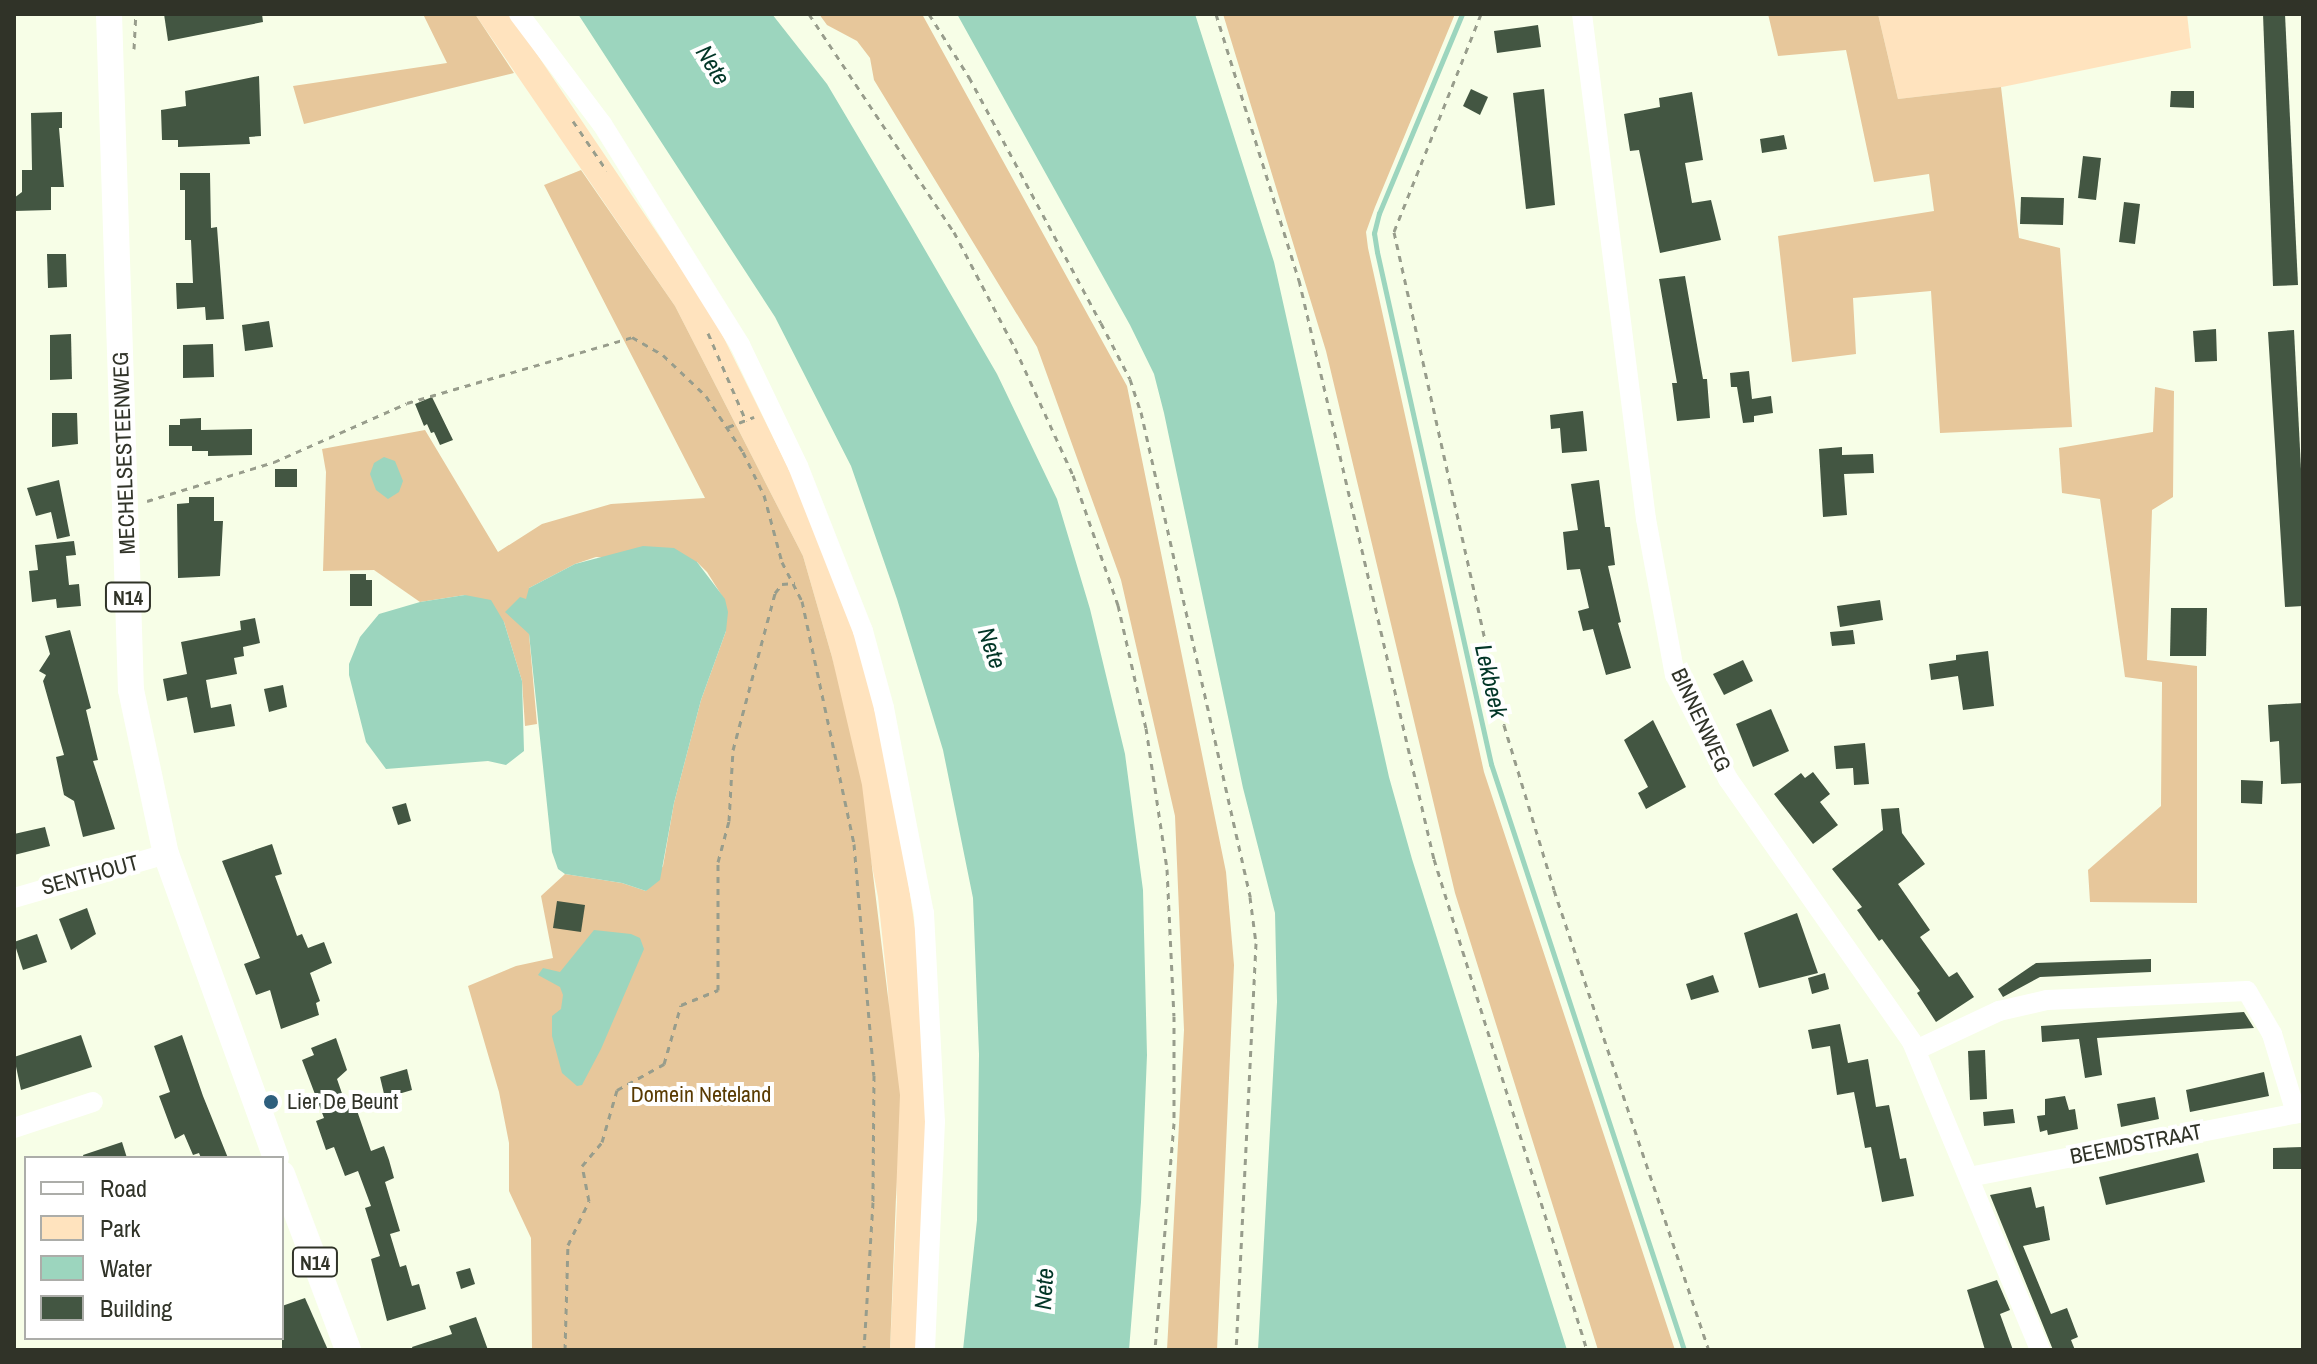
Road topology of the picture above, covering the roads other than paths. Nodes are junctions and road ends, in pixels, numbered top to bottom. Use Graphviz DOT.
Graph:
graph roads {
  1 [pos="109,14"];
  2 [pos="519,14"];
  3 [pos="1582,14"];
  4 [pos="166,854"];
  5 [pos="14,898"];
  6 [pos="1916,1050"];
  7 [pos="93,1102"];
  8 [pos="2299,1113"];
  9 [pos="14,1128"];
  10 [pos="275,1156"];
  11 [pos="1969,1177"];
  12 [pos="284,1179"];
  13 [pos="348,1350"];
  14 [pos="925,1350"];
  15 [pos="2040,1350"];
  1 -- 4 [label="main road, MECHELSESTEENWEG / N14"];
  2 -- 14 [label="street"];
  3 -- 6 [label="street, BINNENWEG"];
  4 -- 5 [label="street, SENTHOUT"];
  4 -- 10 [label="main road, MECHELSESTEENWEG / N14"];
  6 -- 8 [label="street"];
  6 -- 11 [label="street, BINNENWEG"];
  7 -- 9 [label="street"];
  8 -- 11 [label="street, BEEMDSTRAAT"];
  11 -- 15 [label="street, BINNENWEG"];
  12 -- 13 [label="main road, N14"];
}
